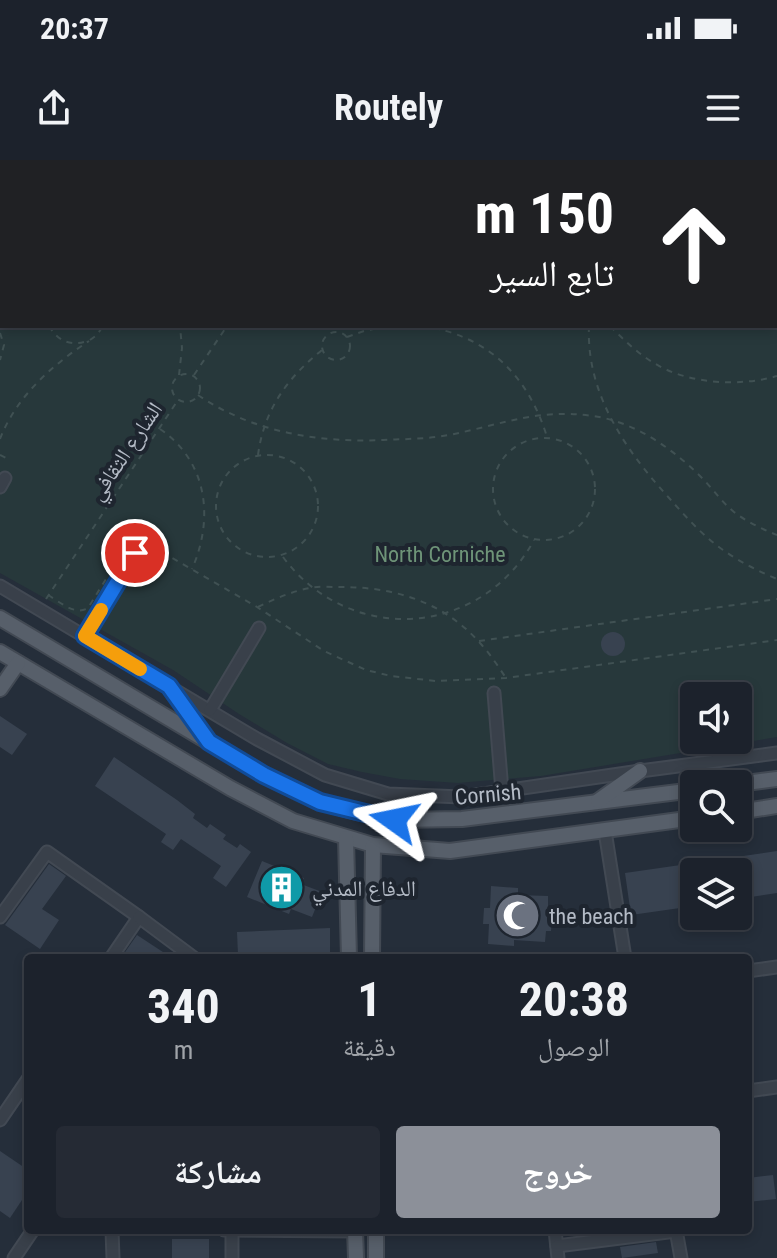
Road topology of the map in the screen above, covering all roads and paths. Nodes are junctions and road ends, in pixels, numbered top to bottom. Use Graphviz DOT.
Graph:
graph roads {
  1 [pos="50,328"];
  2 [pos="102,328"];
  3 [pos="180,328"];
  4 [pos="226,328"];
  5 [pos="378,328"];
  6 [pos="430,328"];
  7 [pos="589,328"];
  8 [pos="612,328"];
  9 [pos="0,333"];
  10 [pos="347,337"];
  11 [pos="89,341"];
  12 [pos="322,350"];
  13 [pos="0,360"];
  14 [pos="179,376"];
  15 [pos="193,376"];
  16 [pos="777,376"];
  17 [pos="198,395"];
  18 [pos="178,400"];
  19 [pos="540,414"];
  20 [pos="611,420"];
  21 [pos="265,426"];
  22 [pos="159,428"];
  23 [pos="547,438"];
  24 [pos="0,439"];
  25 [pos="0,455"];
  26 [pos="258,456"];
  27 [pos="6,458"];
  28 [pos="777,535"];
  29 [pos="534,540"];
  30 [pos="134,548"];
  31 [pos="283,556"];
  32 [pos="192,569"];
  33 [pos="777,579"];
  34 [pos="0,586"];
  35 [pos="311,587"];
  36 [pos="777,599"];
  37 [pos="257,607"];
  38 [pos="445,614"];
  39 [pos="0,618"];
  40 [pos="259,628"];
  41 [pos="85,636"];
  42 [pos="777,640"];
  43 [pos="479,641"];
  44 [pos="0,652"];
  45 [pos="18,663"];
  46 [pos="506,678"];
  47 [pos="169,686"];
  48 [pos="0,689"];
  49 [pos="494,693"];
  50 [pos="210,710"];
  51 [pos="209,742"];
  52 [pos="777,753"];
  53 [pos="640,771"];
  54 [pos="777,779"];
  55 [pos="752,782"];
  56 [pos="502,791"];
  57 [pos="680,792"];
  58 [pos="595,803"];
  59 [pos="777,806"];
  60 [pos="752,810"];
  61 [pos="680,820"];
  62 [pos="605,831"];
  63 [pos="346,838"];
  64 [pos="373,845"];
  65 [pos="0,917"];
  66 [pos="139,917"];
  67 [pos="114,954"];
  68 [pos="189,954"];
  69 [pos="349,954"];
  70 [pos="372,954"];
  71 [pos="624,954"];
  72 [pos="777,967"];
  73 [pos="752,970"];
  74 [pos="24,1085"];
  75 [pos="777,1087"];
  76 [pos="752,1090"];
  77 [pos="0,1120"];
  78 [pos="30,1234"];
  79 [pos="112,1234"];
  80 [pos="232,1234"];
  81 [pos="355,1234"];
  82 [pos="376,1234"];
  83 [pos="659,1234"];
  84 [pos="677,1234"];
  85 [pos="558,1252"];
  86 [pos="14,1258"];
  87 [pos="113,1258"];
  88 [pos="232,1258"];
  89 [pos="356,1258"];
  90 [pos="376,1258"];
  91 [pos="681,1258"];
  1 -- 11 [label="path"];
  2 -- 11 [label="path"];
  3 -- 14 [label="path"];
  4 -- 15 [label="path"];
  5 -- 10 [label="path"];
  6 -- 19 [label="path"];
  7 -- 20 [label="path"];
  8 -- 16 [label="path"];
  9 -- 13 [label="path"];
  10 -- 12 [label="path"];
  10 -- 12 [label="path"];
  11 -- 24 [label="path"];
  12 -- 21 [label="path"];
  14 -- 15 [label="path"];
  14 -- 18 [label="path"];
  15 -- 17 [label="path"];
  17 -- 18 [label="path"];
  17 -- 21 [label="path"];
  18 -- 22 [label="path, الشارع الثقافي"];
  19 -- 20 [label="path"];
  19 -- 21 [label="path"];
  19 -- 23 [label="path"];
  20 -- 28 [label="path"];
  20 -- 33 [label="path"];
  21 -- 26 [label="path"];
  22 -- 30 [label="path, الشارع الثقافي"];
  22 -- 32 [label="path"];
  23 -- 29 [label="path"];
  23 -- 29 [label="path"];
  25 -- 27 [label="path"];
  26 -- 31 [label="path"];
  26 -- 31 [label="path"];
  29 -- 38 [label="path"];
  30 -- 32 [label="path"];
  30 -- 41 [label="street"];
  31 -- 35 [label="path"];
  32 -- 37 [label="path"];
  34 -- 41 [label="street"];
  35 -- 37 [label="path"];
  35 -- 38 [label="path"];
  35 -- 38 [label="path"];
  36 -- 43 [label="path"];
  37 -- 46 [label="path"];
  38 -- 43 [label="path"];
  39 -- 51 [label="main road, Cornish"];
  40 -- 50 [label="street"];
  41 -- 47 [label="street"];
  42 -- 46 [label="path"];
  43 -- 46 [label="path"];
  44 -- 45 [label="main road"];
  45 -- 48 [label="main road"];
  45 -- 63 [label="main road"];
  47 -- 50 [label="street"];
  47 -- 51 [label="street"];
  49 -- 56 [label="street"];
  50 -- 56 [label="street"];
  51 -- 58 [label="main road, Cornish"];
  52 -- 53 [label="street"];
  53 -- 56 [label="street"];
  53 -- 58 [label="main road"];
  54 -- 55 [label="main road"];
  57 -- 58 [label="main road, Cornish"];
  59 -- 60 [label="main road"];
  61 -- 62 [label="main road"];
  62 -- 64 [label="main road"];
  62 -- 71 [label="street"];
  63 -- 64 [label="main road"];
  63 -- 69 [label="main road"];
  64 -- 70 [label="main road"];
  65 -- 66 [label="street"];
  66 -- 67 [label="street"];
  66 -- 68 [label="street"];
  72 -- 73 [label="street"];
  74 -- 77 [label="street"];
  75 -- 76 [label="street"];
  78 -- 86 [label="street"];
  79 -- 87 [label="street"];
  80 -- 88 [label="street"];
  81 -- 89 [label="main road"];
  82 -- 90 [label="main road"];
  83 -- 85 [label="street"];
  84 -- 91 [label="street"];
}
